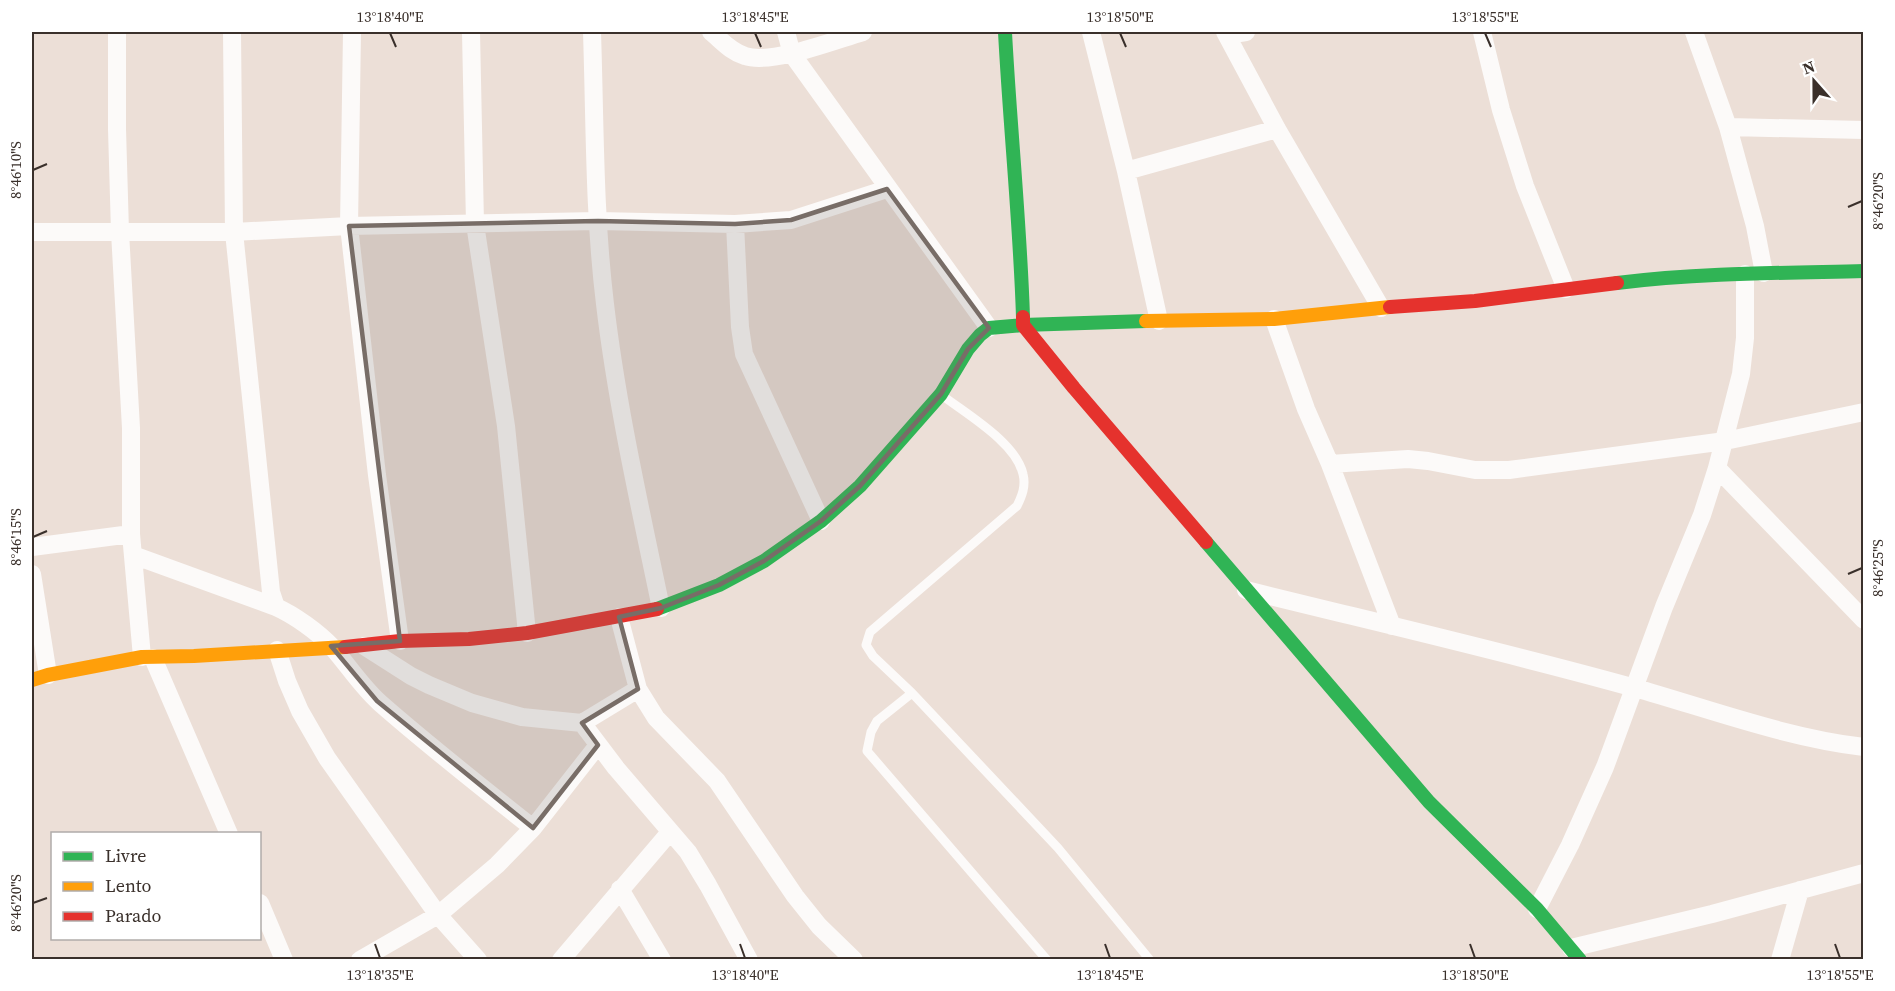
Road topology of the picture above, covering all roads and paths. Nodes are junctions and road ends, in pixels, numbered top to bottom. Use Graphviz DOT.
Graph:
graph roads {
  1 [pos="117,32"];
  2 [pos="232,32"];
  3 [pos="352,32"];
  4 [pos="471,32"];
  5 [pos="592,32"];
  6 [pos="711,32"];
  7 [pos="786,32"];
  8 [pos="863,32"];
  9 [pos="1005,32"];
  10 [pos="1091,32"];
  11 [pos="1246,32"];
  12 [pos="1482,32"];
  13 [pos="1694,32"];
  14 [pos="1226,33"];
  15 [pos="792,54"];
  16 [pos="1728,127"];
  17 [pos="1277,129"];
  18 [pos="1863,130"];
  19 [pos="1126,171"];
  20 [pos="887,189"];
  21 [pos="598,221"];
  22 [pos="475,224"];
  23 [pos="735,224"];
  24 [pos="349,226"];
  25 [pos="32,231"];
  26 [pos="120,232"];
  27 [pos="234,232"];
  28 [pos="1863,271"];
  29 [pos="1764,273"];
  30 [pos="1745,274"];
  31 [pos="1566,289"];
  32 [pos="1381,308"];
  33 [pos="1274,319"];
  34 [pos="1159,321"];
  35 [pos="1023,325"];
  36 [pos="988,328"];
  37 [pos="941,394"];
  38 [pos="1863,412"];
  39 [pos="1725,441"];
  40 [pos="1330,464"];
  41 [pos="1717,468"];
  42 [pos="821,521"];
  43 [pos="131,534"];
  44 [pos="32,547"];
  45 [pos="133,555"];
  46 [pos="32,574"];
  47 [pos="1246,590"];
  48 [pos="276,607"];
  49 [pos="661,608"];
  50 [pos="619,617"];
  51 [pos="1863,620"];
  52 [pos="1392,626"];
  53 [pos="527,633"];
  54 [pos="400,641"];
  55 [pos="331,646"];
  56 [pos="364,646"];
  57 [pos="277,650"];
  58 [pos="147,658"];
  59 [pos="40,677"];
  60 [pos="1634,688"];
  61 [pos="638,689"];
  62 [pos="912,693"];
  63 [pos="582,723"];
  64 [pos="598,745"];
  65 [pos="1863,747"];
  66 [pos="533,828"];
  67 [pos="228,832"];
  68 [pos="670,832"];
  69 [pos="1863,873"];
  70 [pos="620,889"];
  71 [pos="1800,890"];
  72 [pos="261,905"];
  73 [pos="1537,909"];
  74 [pos="438,915"];
  75 [pos="1575,954"];
  76 [pos="284,960"];
  77 [pos="360,960"];
  78 [pos="478,960"];
  79 [pos="561,960"];
  80 [pos="662,960"];
  81 [pos="749,960"];
  82 [pos="854,960"];
  83 [pos="1047,960"];
  84 [pos="1150,960"];
  85 [pos="1780,960"];
  1 -- 26 [label="street"];
  2 -- 27 [label="street"];
  3 -- 24 [label="street"];
  4 -- 22 [label="street"];
  5 -- 21 [label="street"];
  6 -- 15 [label="street"];
  7 -- 15 [label="street"];
  8 -- 15 [label="street"];
  9 -- 35 [label="street"];
  10 -- 19 [label="street"];
  11 -- 14 [label="street"];
  12 -- 31 [label="street"];
  13 -- 16 [label="street"];
  14 -- 17 [label="street"];
  15 -- 20 [label="street"];
  16 -- 18 [label="street"];
  16 -- 29 [label="street"];
  17 -- 19 [label="street"];
  17 -- 32 [label="street"];
  19 -- 34 [label="street"];
  20 -- 23 [label="street"];
  20 -- 36 [label="street"];
  21 -- 22 [label="street"];
  21 -- 23 [label="street"];
  21 -- 49 [label="street"];
  22 -- 24 [label="street"];
  22 -- 53 [label="street"];
  23 -- 42 [label="street"];
  24 -- 27 [label="street"];
  24 -- 54 [label="street"];
  25 -- 26 [label="street"];
  26 -- 27 [label="street"];
  26 -- 43 [label="street"];
  27 -- 48 [label="street"];
  28 -- 29 [label="street"];
  29 -- 30 [label="street"];
  30 -- 31 [label="street"];
  30 -- 39 [label="street"];
  31 -- 32 [label="street"];
  32 -- 33 [label="street"];
  33 -- 34 [label="street"];
  33 -- 40 [label="street"];
  34 -- 35 [label="street"];
  35 -- 36 [label="street"];
  35 -- 47 [label="street"];
  36 -- 37 [label="street"];
  37 -- 42 [label="street"];
  37 -- 62 [label="lane"];
  38 -- 39 [label="street"];
  39 -- 40 [label="street"];
  39 -- 41 [label="street"];
  40 -- 52 [label="street"];
  41 -- 51 [label="street"];
  41 -- 60 [label="street"];
  42 -- 49 [label="street"];
  43 -- 44 [label="street"];
  43 -- 45 [label="street"];
  45 -- 48 [label="street"];
  45 -- 58 [label="street"];
  46 -- 59 [label="street"];
  47 -- 52 [label="street"];
  47 -- 73 [label="street"];
  48 -- 55 [label="street"];
  49 -- 50 [label="street"];
  50 -- 53 [label="street"];
  50 -- 61 [label="street"];
  52 -- 60 [label="street"];
  53 -- 54 [label="street"];
  54 -- 56 [label="street"];
  55 -- 56 [label="street"];
  55 -- 57 [label="street"];
  55 -- 66 [label="street"];
  56 -- 63 [label="street"];
  57 -- 58 [label="street"];
  57 -- 74 [label="street"];
  58 -- 59 [label="street"];
  58 -- 67 [label="street"];
  60 -- 65 [label="street"];
  60 -- 73 [label="street"];
  61 -- 63 [label="street"];
  61 -- 82 [label="street"];
  62 -- 83 [label="lane"];
  62 -- 84 [label="lane"];
  63 -- 64 [label="street"];
  64 -- 66 [label="street"];
  64 -- 68 [label="street"];
  66 -- 74 [label="street"];
  68 -- 70 [label="street"];
  68 -- 81 [label="street"];
  69 -- 71 [label="street"];
  70 -- 79 [label="street"];
  70 -- 80 [label="street"];
  71 -- 75 [label="street"];
  71 -- 85 [label="street"];
  72 -- 76 [label="street"];
  73 -- 75 [label="street"];
  74 -- 77 [label="street"];
  74 -- 78 [label="street"];
}
